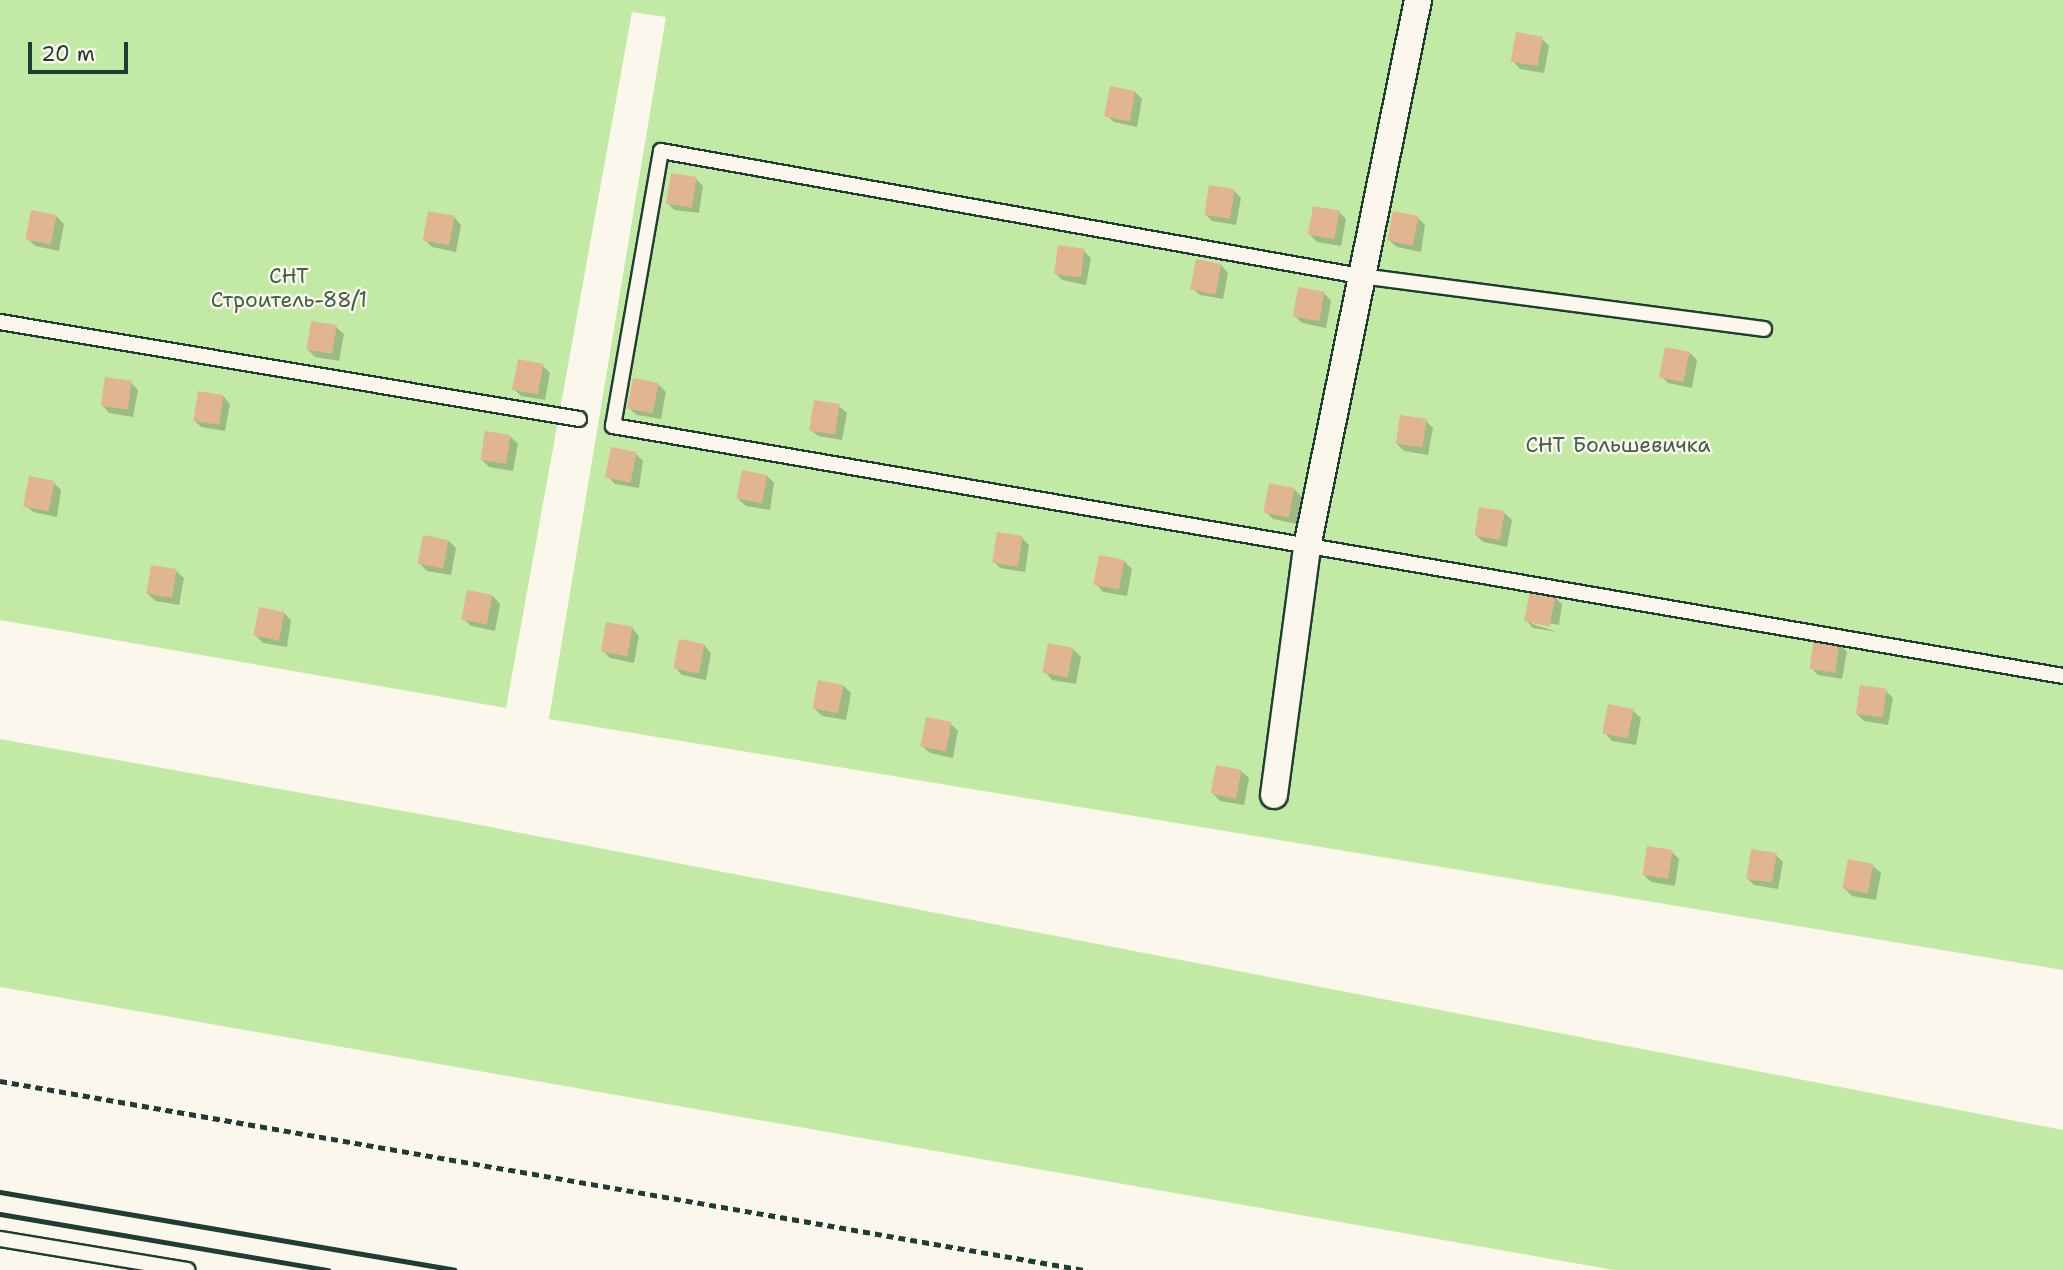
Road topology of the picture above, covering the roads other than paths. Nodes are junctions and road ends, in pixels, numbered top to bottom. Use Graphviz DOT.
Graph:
graph roads {
  1 [pos="1418,0"];
  2 [pos="1360,276"];
  3 [pos="0,322"];
  4 [pos="1764,329"];
  5 [pos="579,419"];
  6 [pos="1307,547"];
  7 [pos="2063,676"];
  8 [pos="1273,795"];
  9 [pos="0,1239"];
  10 [pos="187,1270"];
  1 -- 2 [label="street"];
  2 -- 4 [label="lane"];
  2 -- 6 [label="street"];
  2 -- 6 [label="lane"];
  3 -- 5 [label="lane"];
  6 -- 7 [label="lane"];
  6 -- 8 [label="street"];
  9 -- 10 [label="lane"];
}
